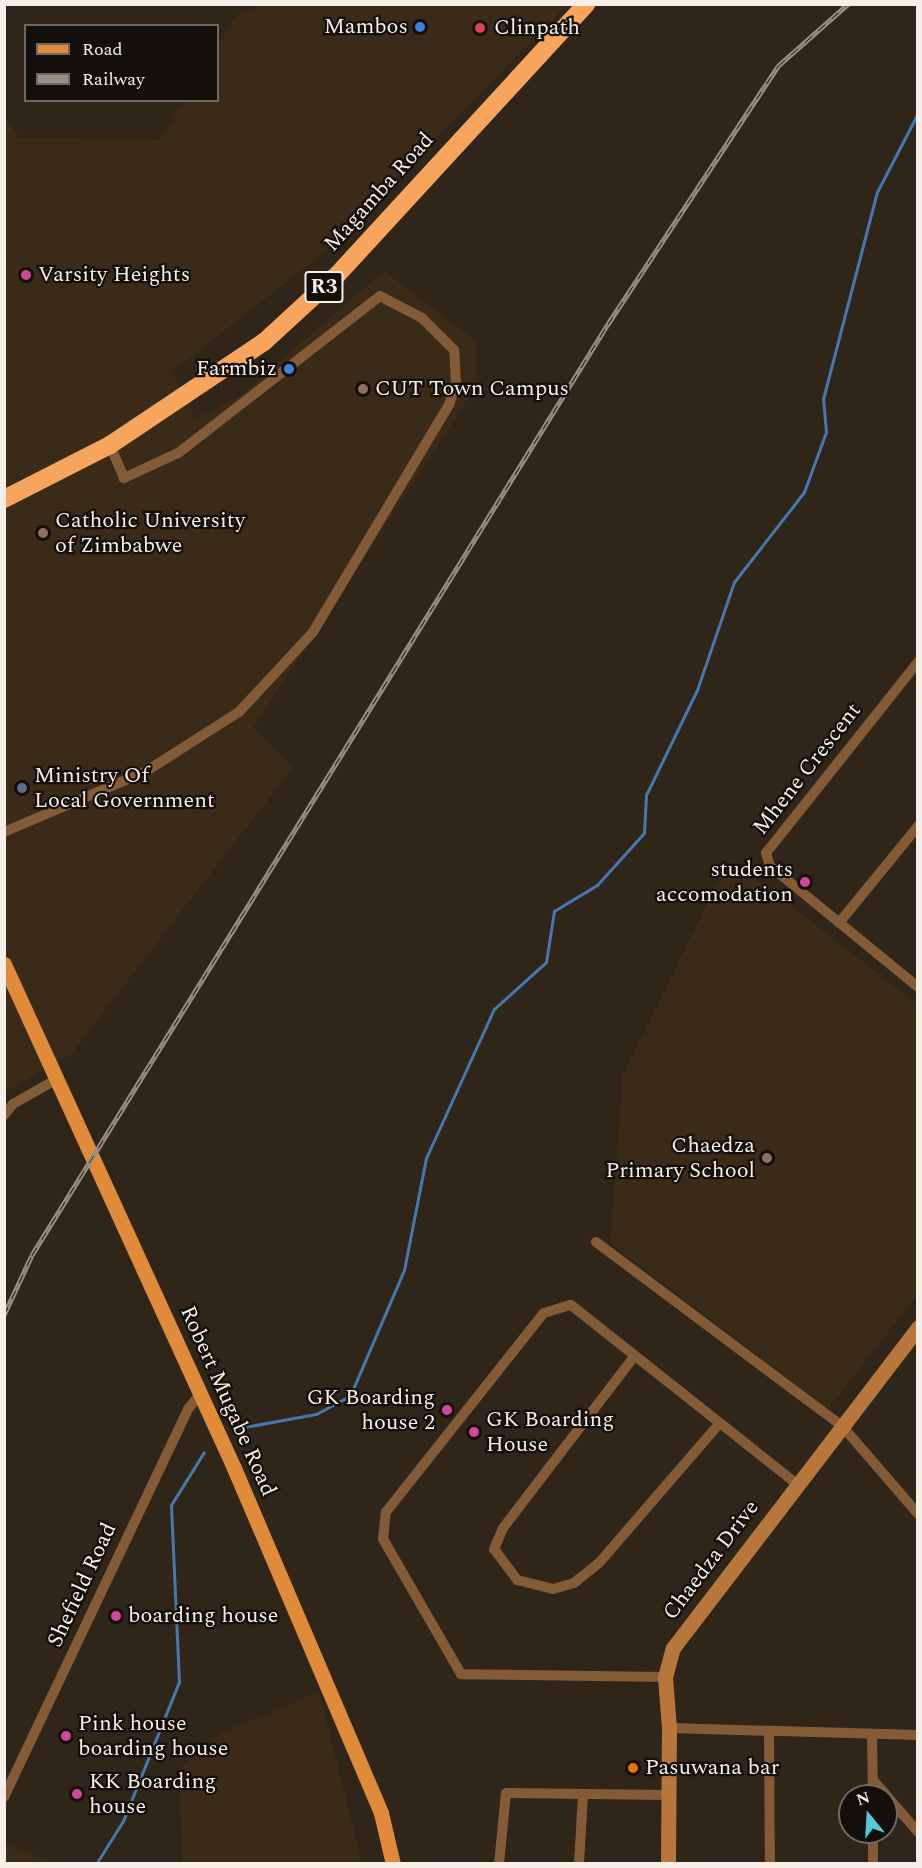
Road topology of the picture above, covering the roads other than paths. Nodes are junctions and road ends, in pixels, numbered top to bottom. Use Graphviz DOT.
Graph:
graph roads {
  1 [pos="586,4"];
  2 [pos="110,445"];
  3 [pos="4,499"];
  4 [pos="918,662"];
  5 [pos="918,826"];
  6 [pos="4,832"];
  7 [pos="839,923"];
  8 [pos="4,964"];
  9 [pos="917,987"];
  10 [pos="57,1079"];
  11 [pos="4,1115"];
  12 [pos="596,1242"];
  13 [pos="918,1327"];
  14 [pos="633,1358"];
  15 [pos="201,1393"];
  16 [pos="720,1423"];
  17 [pos="843,1427"];
  18 [pos="797,1484"];
  19 [pos="918,1514"];
  20 [pos="665,1677"];
  21 [pos="669,1728"];
  22 [pos="770,1733"];
  23 [pos="872,1735"];
  24 [pos="918,1735"];
  25 [pos="873,1780"];
  26 [pos="873,1784"];
  27 [pos="583,1794"];
  28 [pos="669,1795"];
  29 [pos="4,1797"];
  30 [pos="918,1832"];
  31 [pos="873,1844"];
  32 [pos="393,1863"];
  33 [pos="499,1863"];
  34 [pos="579,1863"];
  35 [pos="668,1863"];
  36 [pos="770,1863"];
  37 [pos="873,1863"];
  1 -- 2 [label="highway, Magamba Road / R3"];
  2 -- 3 [label="highway, Magamba Road / R3"];
  2 -- 6 [label="street"];
  4 -- 7 [label="street, Mhene Crescent"];
  5 -- 7 [label="street"];
  7 -- 9 [label="street, Mhene Crescent"];
  8 -- 10 [label="main road, Robert Mugabe Road"];
  10 -- 11 [label="street"];
  10 -- 15 [label="main road, Robert Mugabe Road"];
  12 -- 17 [label="street"];
  13 -- 17 [label="street, Chaedza Drive"];
  14 -- 16 [label="street"];
  14 -- 16 [label="street"];
  14 -- 20 [label="street"];
  15 -- 29 [label="street, Shefield Road"];
  15 -- 32 [label="main road, Robert Mugabe Road"];
  16 -- 18 [label="street"];
  17 -- 18 [label="street, Chaedza Drive"];
  17 -- 19 [label="street"];
  18 -- 20 [label="street, Chaedza Drive"];
  20 -- 21 [label="street, Chaedza Drive"];
  21 -- 22 [label="street"];
  21 -- 28 [label="street, Chaedza Drive"];
  22 -- 23 [label="street"];
  22 -- 36 [label="street"];
  23 -- 24 [label="street"];
  23 -- 25 [label="street"];
  25 -- 26 [label="street"];
  25 -- 30 [label="street"];
  27 -- 28 [label="street"];
  27 -- 33 [label="street"];
  27 -- 34 [label="street"];
  28 -- 35 [label="street, Chaedza Drive"];
  31 -- 37 [label="street"];
}
